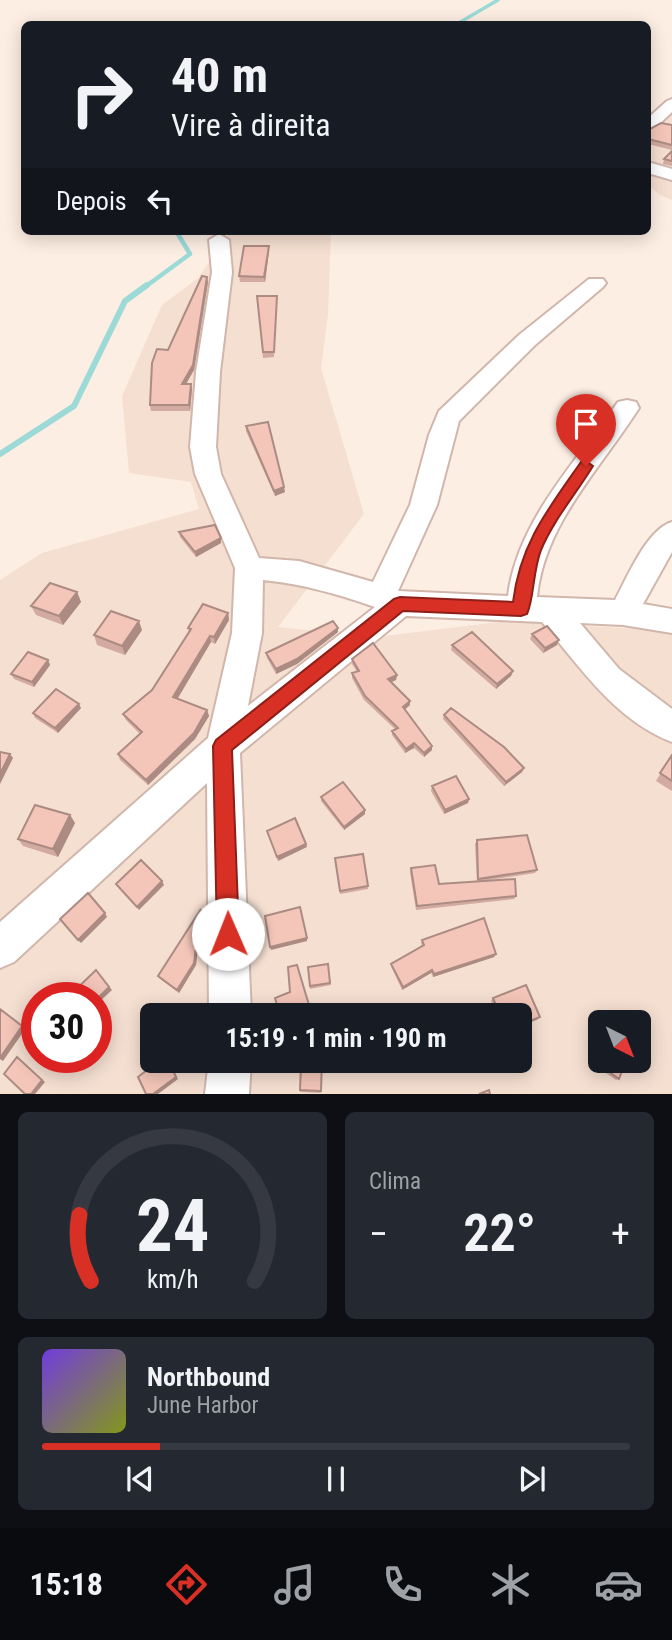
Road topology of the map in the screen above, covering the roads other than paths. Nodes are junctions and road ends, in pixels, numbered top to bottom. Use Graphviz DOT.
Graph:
graph roads {
  1 [pos="672,104"];
  2 [pos="651,124"];
  3 [pos="651,168"];
  4 [pos="672,175"];
  5 [pos="219,240"];
  6 [pos="596,284"];
  7 [pos="626,408"];
  8 [pos="672,532"];
  9 [pos="249,568"];
  10 [pos="390,600"];
  11 [pos="536,610"];
  12 [pos="623,613"];
  13 [pos="672,621"];
  14 [pos="672,727"];
  15 [pos="223,746"];
  16 [pos="0,948"];
  17 [pos="230,1003"];
  18 [pos="229,1073"];
  19 [pos="227,1094"];
  1 -- 2 [label="street"];
  3 -- 4 [label="street"];
  5 -- 9 [label="street"];
  6 -- 10 [label="street"];
  7 -- 11 [label="street"];
  8 -- 12 [label="street"];
  9 -- 10 [label="street"];
  9 -- 15 [label="street"];
  10 -- 11 [label="street"];
  10 -- 15 [label="street"];
  11 -- 12 [label="street"];
  11 -- 14 [label="street"];
  12 -- 13 [label="street"];
  15 -- 16 [label="street"];
  15 -- 17 [label="street"];
  18 -- 19 [label="street"];
}
